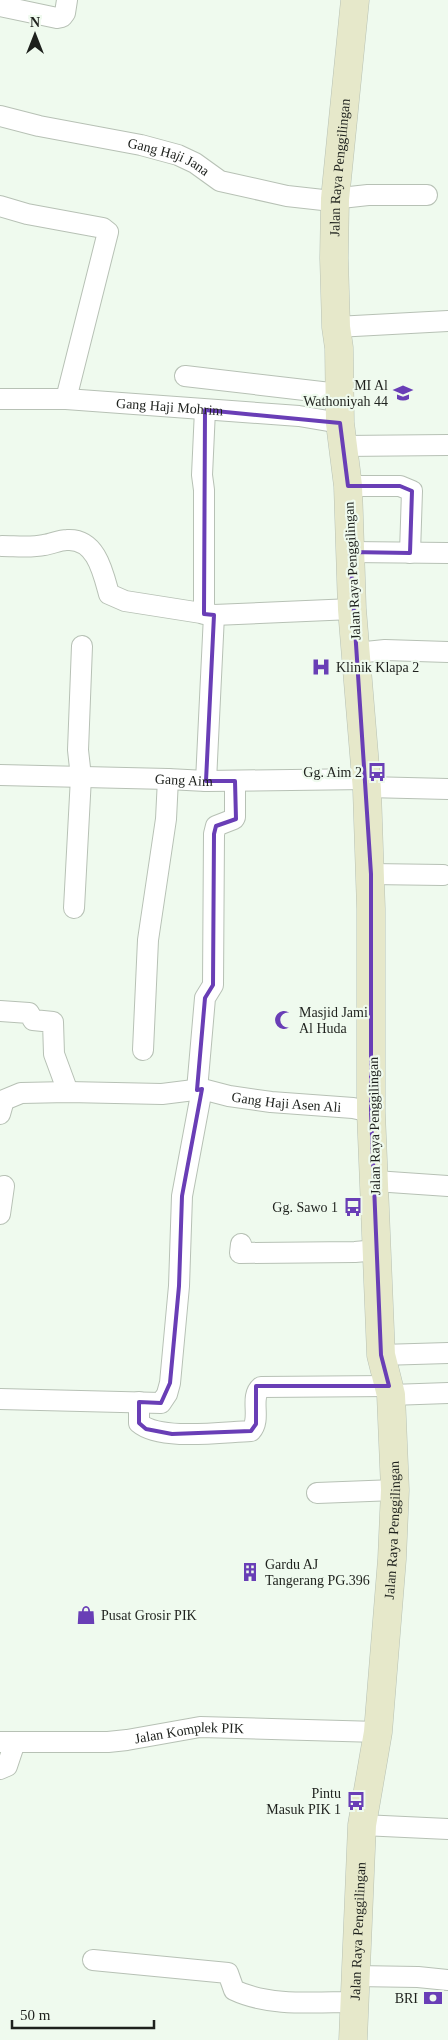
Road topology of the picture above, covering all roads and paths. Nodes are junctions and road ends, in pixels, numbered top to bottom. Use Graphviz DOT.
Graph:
graph roads {
  1 [pos="67,0"];
  2 [pos="355,0"];
  3 [pos="0,6"];
  4 [pos="0,116"];
  5 [pos="427,195"];
  6 [pos="335,199"];
  7 [pos="0,206"];
  8 [pos="448,321"];
  9 [pos="336,327"];
  10 [pos="185,376"];
  11 [pos="339,394"];
  12 [pos="0,399"];
  13 [pos="66,399"];
  14 [pos="205,410"];
  15 [pos="342,434"];
  16 [pos="448,445"];
  17 [pos="348,486"];
  18 [pos="2,546"];
  19 [pos="350,552"];
  20 [pos="410,553"];
  21 [pos="448,554"];
  22 [pos="352,609"];
  23 [pos="209,614"];
  24 [pos="82,646"];
  25 [pos="448,652"];
  26 [pos="356,653"];
  27 [pos="0,775"];
  28 [pos="80,777"];
  29 [pos="168,779"];
  30 [pos="235,781"];
  31 [pos="206,782"];
  32 [pos="366,783"];
  33 [pos="448,789"];
  34 [pos="371,874"];
  35 [pos="443,875"];
  36 [pos="74,908"];
  37 [pos="0,1011"];
  38 [pos="143,1050"];
  39 [pos="199,1090"];
  40 [pos="68,1092"];
  41 [pos="371,1112"];
  42 [pos="0,1114"];
  43 [pos="375,1181"];
  44 [pos="4,1186"];
  45 [pos="448,1186"];
  46 [pos="0,1214"];
  47 [pos="241,1244"];
  48 [pos="377,1250"];
  49 [pos="448,1353"];
  50 [pos="382,1355"];
  51 [pos="390,1390"];
  52 [pos="448,1393"];
  53 [pos="0,1399"];
  54 [pos="139,1402"];
  55 [pos="395,1490"];
  56 [pos="317,1493"];
  57 [pos="378,1732"];
  58 [pos="8,1742"];
  59 [pos="0,1769"];
  60 [pos="362,1825"];
  61 [pos="448,1828"];
  62 [pos="93,1960"];
  63 [pos="448,1980"];
  64 [pos="355,1989"];
  65 [pos="352,2040"];
  1 -- 3 [label="street"];
  2 -- 6 [label="main road, Jalan Raya Penggilingan"];
  4 -- 6 [label="street, Gang Haji Jana"];
  5 -- 6 [label="street, Gang Haji Jana"];
  6 -- 9 [label="main road, Jalan Raya Penggilingan"];
  7 -- 13 [label="street"];
  8 -- 9 [label="street"];
  9 -- 11 [label="main road, Jalan Raya Penggilingan"];
  10 -- 11 [label="street"];
  11 -- 15 [label="main road, Jalan Raya Penggilingan"];
  12 -- 13 [label="street, Gang Haji Mohrim"];
  13 -- 14 [label="street, Gang Haji Mohrim"];
  14 -- 15 [label="street, Gang Haji Mohrim"];
  14 -- 23 [label="street"];
  15 -- 16 [label="street, Gang Haji Mohrim"];
  15 -- 17 [label="main road, Jalan Raya Penggilingan"];
  17 -- 19 [label="main road, Jalan Raya Penggilingan"];
  17 -- 20 [label="street"];
  18 -- 23 [label="street"];
  19 -- 20 [label="street"];
  19 -- 22 [label="main road, Jalan Raya Penggilingan"];
  20 -- 21 [label="street"];
  22 -- 23 [label="street"];
  22 -- 26 [label="main road, Jalan Raya Penggilingan"];
  23 -- 31 [label="street"];
  24 -- 28 [label="street"];
  25 -- 26 [label="street"];
  26 -- 32 [label="main road, Jalan Raya Penggilingan"];
  27 -- 28 [label="street, Gang Aim"];
  28 -- 29 [label="street, Gang Aim"];
  28 -- 36 [label="street"];
  29 -- 31 [label="street, Gang Aim"];
  29 -- 38 [label="street"];
  30 -- 31 [label="street, Gang Aim"];
  30 -- 32 [label="street, Gang Aim"];
  30 -- 39 [label="street"];
  32 -- 33 [label="street, Gang Aim"];
  32 -- 34 [label="main road, Jalan Raya Penggilingan"];
  34 -- 35 [label="street"];
  34 -- 41 [label="main road, Jalan Raya Penggilingan"];
  37 -- 40 [label="street"];
  39 -- 40 [label="street"];
  39 -- 41 [label="street, Gang Haji Asen Ali"];
  39 -- 54 [label="street"];
  40 -- 42 [label="street"];
  41 -- 43 [label="main road, Jalan Raya Penggilingan"];
  43 -- 45 [label="street"];
  43 -- 48 [label="main road, Jalan Raya Penggilingan"];
  44 -- 46 [label="street"];
  47 -- 48 [label="street"];
  48 -- 50 [label="main road, Jalan Raya Penggilingan"];
  49 -- 50 [label="street"];
  50 -- 51 [label="main road, Jalan Raya Penggilingan"];
  51 -- 52 [label="street"];
  51 -- 54 [label="street"];
  51 -- 55 [label="main road, Jalan Raya Penggilingan"];
  53 -- 54 [label="street"];
  55 -- 56 [label="street"];
  55 -- 57 [label="main road, Jalan Raya Penggilingan"];
  57 -- 58 [label="street, Jalan Komplek PIK"];
  57 -- 60 [label="main road, Jalan Raya Penggilingan"];
  58 -- 59 [label="street"];
  60 -- 61 [label="street"];
  60 -- 64 [label="main road, Jalan Raya Penggilingan"];
  62 -- 64 [label="street"];
  63 -- 64 [label="street"];
  64 -- 65 [label="main road, Jalan Raya Penggilingan"];
}
